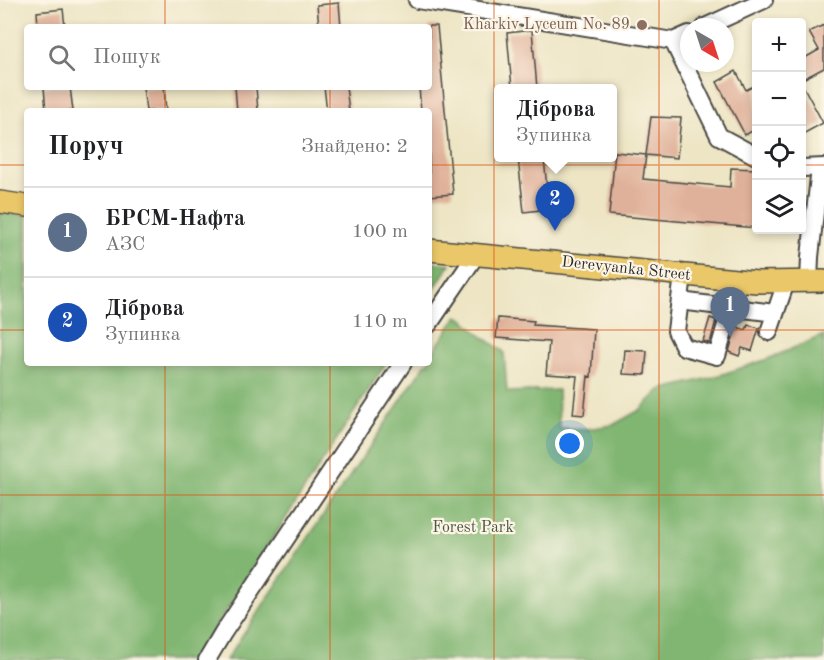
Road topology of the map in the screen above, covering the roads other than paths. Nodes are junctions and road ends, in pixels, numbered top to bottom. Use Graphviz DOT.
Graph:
graph roads {
  1 [pos="417,0"];
  2 [pos="764,0"];
  3 [pos="725,18"];
  4 [pos="680,38"];
  5 [pos="673,41"];
  6 [pos="752,154"];
  7 [pos="806,168"];
  8 [pos="822,168"];
  9 [pos="0,202"];
  10 [pos="24,206"];
  11 [pos="432,250"];
  12 [pos="476,255"];
  13 [pos="683,275"];
  14 [pos="739,280"];
  15 [pos="817,281"];
  16 [pos="786,282"];
  17 [pos="680,301"];
  18 [pos="731,306"];
  19 [pos="775,313"];
  20 [pos="432,320"];
  21 [pos="769,332"];
  22 [pos="401,366"];
  23 [pos="207,660"];
  1 -- 5 [label="lane"];
  2 -- 3 [label="lane"];
  4 -- 5 [label="lane"];
  5 -- 6 [label="lane"];
  7 -- 8 [label="lane"];
  8 -- 15 [label="lane"];
  9 -- 10 [label="main road"];
  11 -- 12 [label="main road, Derevyanka Street"];
  12 -- 13 [label="main road, Derevyanka Street"];
  12 -- 20 [label="lane"];
  13 -- 14 [label="main road, Derevyanka Street"];
  13 -- 17 [label="lane"];
  14 -- 16 [label="main road, Derevyanka Street"];
  14 -- 18 [label="lane"];
  15 -- 16 [label="main road, Derevyanka Street"];
  16 -- 19 [label="lane"];
  17 -- 18 [label="lane"];
  17 -- 18 [label="lane"];
  18 -- 19 [label="lane"];
  19 -- 21 [label="lane"];
  22 -- 23 [label="lane"];
}
